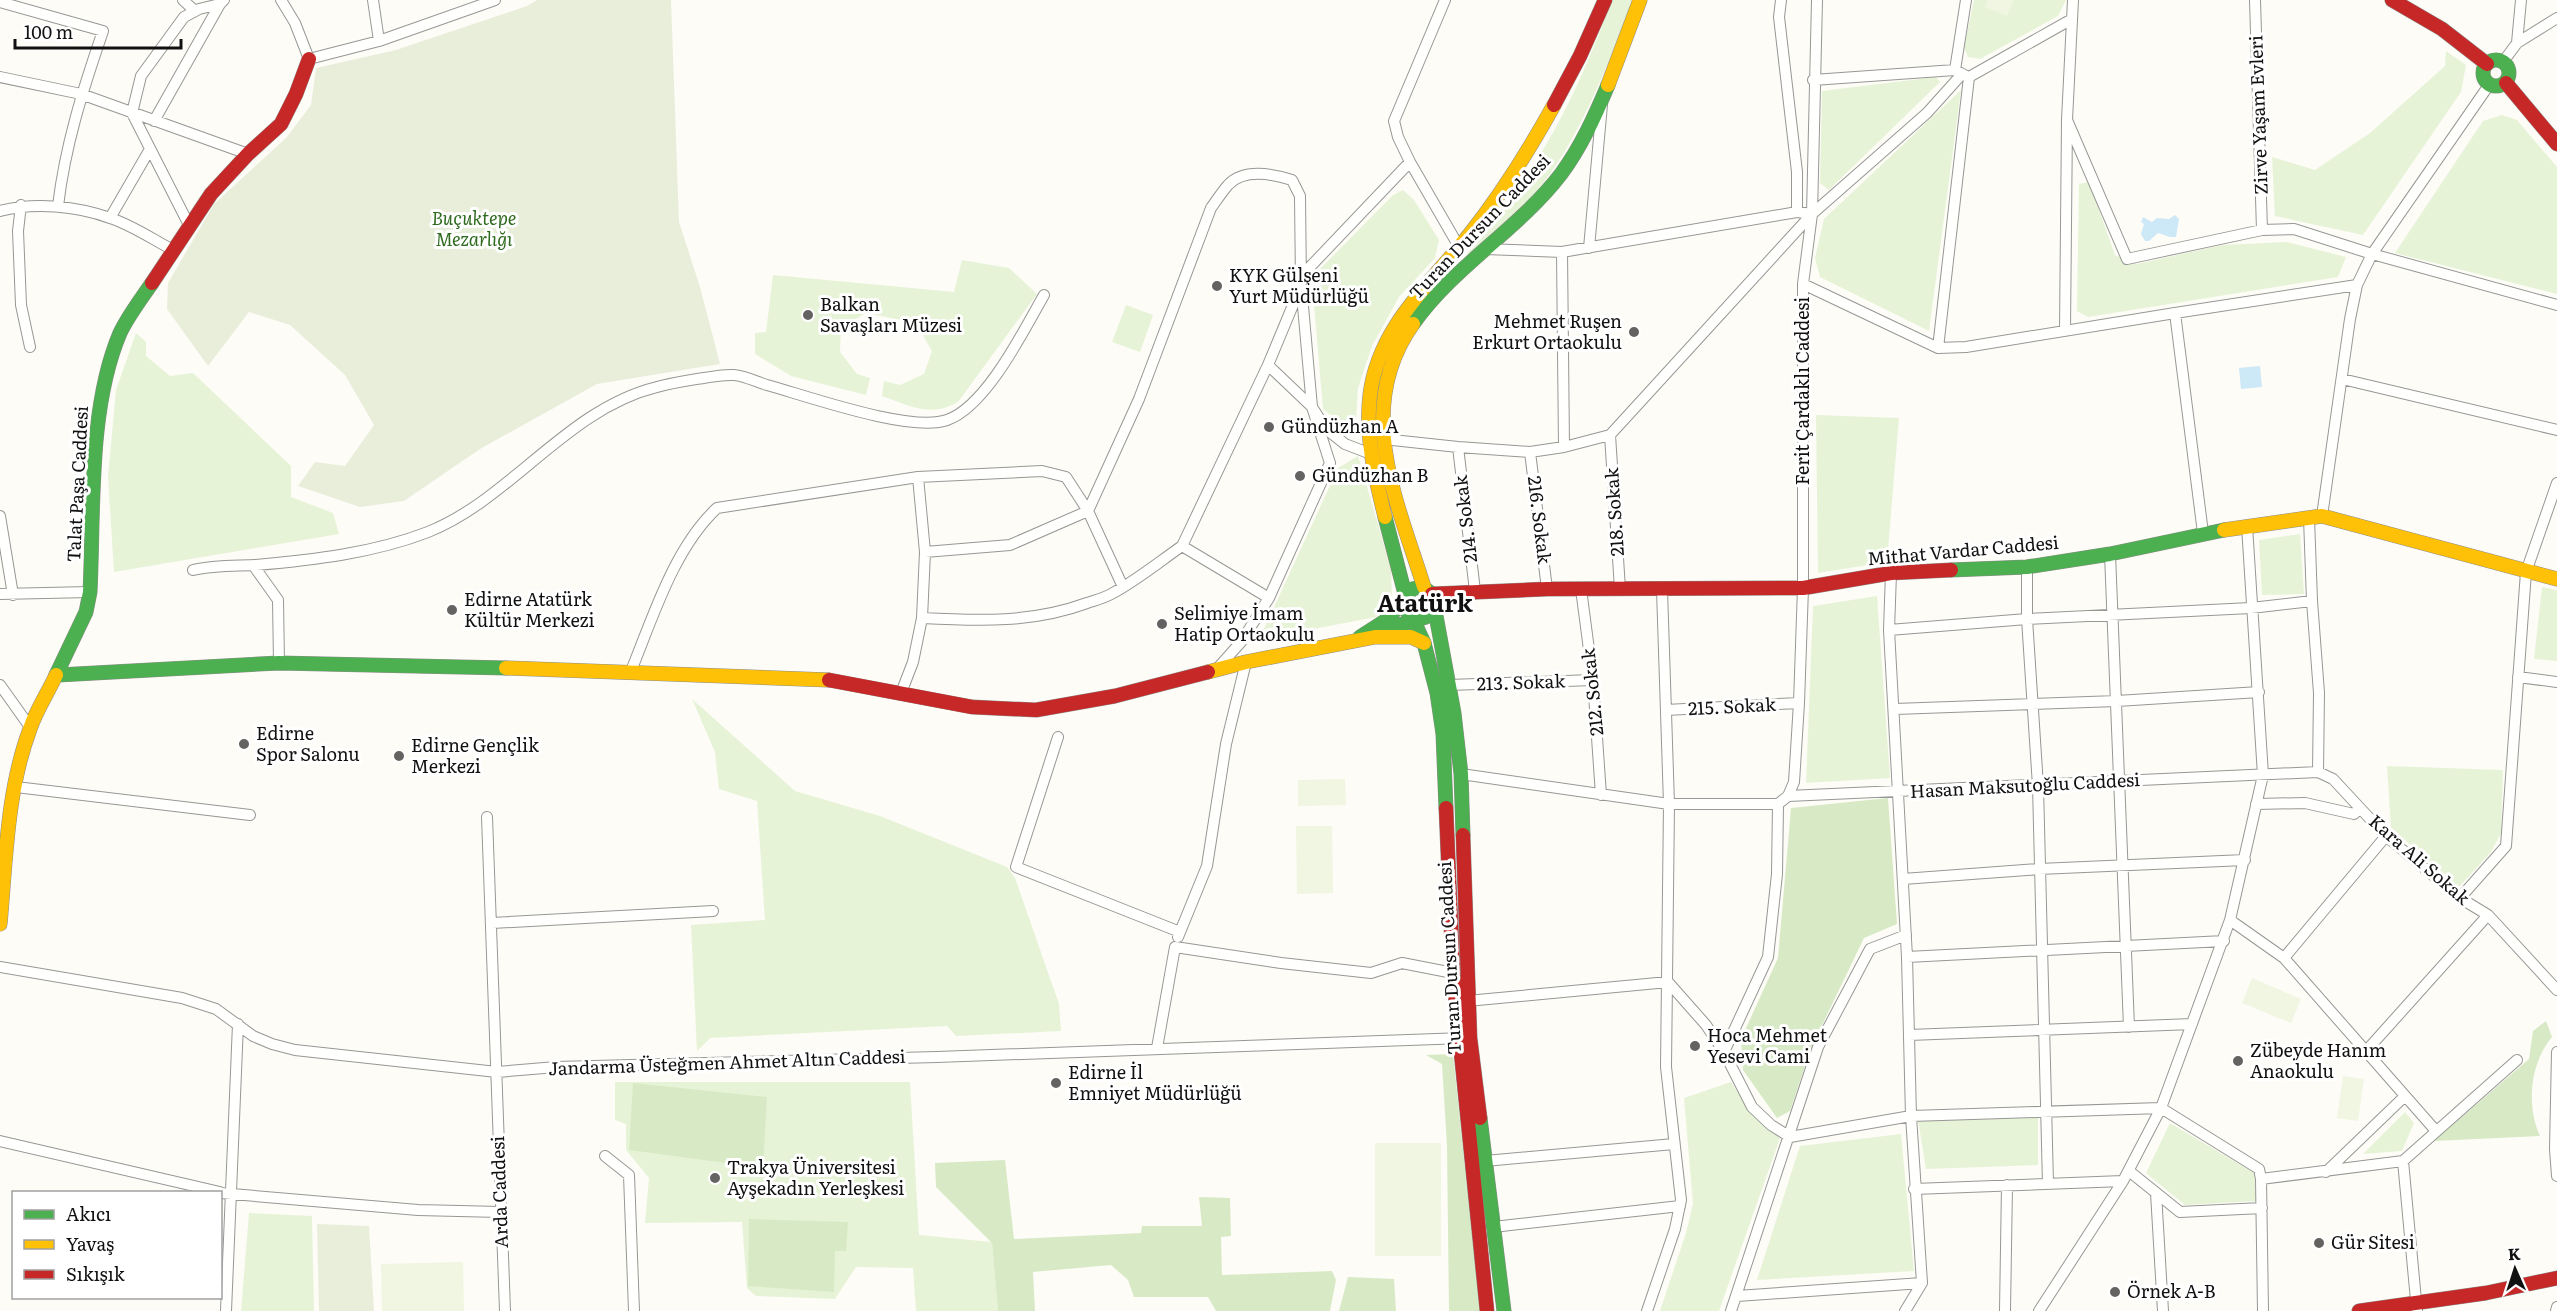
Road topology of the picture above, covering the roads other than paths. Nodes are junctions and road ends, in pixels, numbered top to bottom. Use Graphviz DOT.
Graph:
graph roads {
  1 [pos="183,0"];
  2 [pos="281,0"];
  3 [pos="374,0"];
  4 [pos="495,0"];
  5 [pos="1445,0"];
  6 [pos="1605,0"];
  7 [pos="1640,0"];
  8 [pos="1781,0"];
  9 [pos="1817,0"];
  10 [pos="1966,0"];
  11 [pos="2073,0"];
  12 [pos="2255,0"];
  13 [pos="2392,0"];
  14 [pos="2521,0"];
  15 [pos="0,2"];
  16 [pos="222,2"];
  17 [pos="475,4"];
  18 [pos="195,11"];
  19 [pos="2557,18"];
  20 [pos="2072,19"];
  21 [pos="379,40"];
  22 [pos="2517,43"];
  23 [pos="309,59"];
  24 [pos="2503,62"];
  25 [pos="2487,64"];
  26 [pos="1962,74"];
  27 [pos="0,77"];
  28 [pos="1813,80"];
  29 [pos="2506,83"];
  30 [pos="2489,85"];
  31 [pos="1603,93"];
  32 [pos="81,94"];
  33 [pos="132,113"];
  34 [pos="2067,120"];
  35 [pos="154,121"];
  36 [pos="2557,144"];
  37 [pos="150,149"];
  38 [pos="248,154"];
  39 [pos="1410,162"];
  40 [pos="21,205"];
  41 [pos="58,206"];
  42 [pos="0,211"];
  43 [pos="1797,212"];
  44 [pos="1812,214"];
  45 [pos="110,218"];
  46 [pos="189,225"];
  47 [pos="2262,230"];
  48 [pos="1458,245"];
  49 [pos="1589,248"];
  50 [pos="1485,249"];
  51 [pos="173,250"];
  52 [pos="1562,252"];
  53 [pos="2373,254"];
  54 [pos="1301,284"];
  55 [pos="1803,284"];
  56 [pos="2357,285"];
  57 [pos="1044,295"];
  58 [pos="2557,305"];
  59 [pos="2175,313"];
  60 [pos="2065,330"];
  61 [pos="30,347"];
  62 [pos="1938,348"];
  63 [pos="1268,365"];
  64 [pos="2342,379"];
  65 [pos="1312,407"];
  66 [pos="2557,430"];
  67 [pos="1610,435"];
  68 [pos="1383,439"];
  69 [pos="1458,447"];
  70 [pos="1564,447"];
  71 [pos="1530,452"];
  72 [pos="1371,454"];
  73 [pos="918,477"];
  74 [pos="2557,483"];
  75 [pos="1088,511"];
  76 [pos="0,516"];
  77 [pos="2316,517"];
  78 [pos="2247,526"];
  79 [pos="2203,533"];
  80 [pos="1182,546"];
  81 [pos="925,552"];
  82 [pos="2110,554"];
  83 [pos="253,565"];
  84 [pos="2027,567"];
  85 [pos="193,570"];
  86 [pos="2526,572"];
  87 [pos="1891,573"];
  88 [pos="2557,579"];
  89 [pos="1123,587"];
  90 [pos="1803,588"];
  91 [pos="1547,589"];
  92 [pos="1581,589"];
  93 [pos="1620,589"];
  94 [pos="1662,590"];
  95 [pos="1475,591"];
  96 [pos="90,592"];
  97 [pos="0,594"];
  98 [pos="1405,594"];
  99 [pos="13,595"];
  100 [pos="1430,595"];
  101 [pos="1269,598"];
  102 [pos="2312,601"];
  103 [pos="2251,608"];
  104 [pos="2114,615"];
  105 [pos="922,618"];
  106 [pos="1413,619"];
  107 [pos="2027,619"];
  108 [pos="1889,630"];
  109 [pos="1359,639"];
  110 [pos="1424,643"];
  111 [pos="1246,662"];
  112 [pos="279,663"];
  113 [pos="1215,670"];
  114 [pos="631,671"];
  115 [pos="58,675"];
  116 [pos="2518,677"];
  117 [pos="1593,680"];
  118 [pos="2557,682"];
  119 [pos="0,685"];
  120 [pos="1449,686"];
  121 [pos="2259,692"];
  122 [pos="901,693"];
  123 [pos="2117,701"];
  124 [pos="1799,703"];
  125 [pos="2034,704"];
  126 [pos="1895,709"];
  127 [pos="1666,710"];
  128 [pos="30,727"];
  129 [pos="1058,737"];
  130 [pos="2318,772"];
  131 [pos="1461,774"];
  132 [pos="2263,776"];
  133 [pos="2120,782"];
  134 [pos="2038,786"];
  135 [pos="1898,792"];
  136 [pos="10,795"];
  137 [pos="1601,795"];
  138 [pos="1788,796"];
  139 [pos="1669,804"];
  140 [pos="1778,804"];
  141 [pos="2256,804"];
  142 [pos="2361,808"];
  143 [pos="250,815"];
  144 [pos="487,816"];
  145 [pos="2386,836"];
  146 [pos="2244,860"];
  147 [pos="2123,866"];
  148 [pos="2039,869"];
  149 [pos="1903,879"];
  150 [pos="2460,898"];
  151 [pos="713,911"];
  152 [pos="2488,915"];
  153 [pos="2230,920"];
  154 [pos="492,923"];
  155 [pos="0,924"];
  156 [pos="1180,932"];
  157 [pos="1906,935"];
  158 [pos="2224,941"];
  159 [pos="1175,946"];
  160 [pos="2126,946"];
  161 [pos="2043,951"];
  162 [pos="1907,957"];
  163 [pos="2284,958"];
  164 [pos="0,967"];
  165 [pos="1454,973"];
  166 [pos="1668,982"];
  167 [pos="2557,990"];
  168 [pos="1467,1001"];
  169 [pos="238,1024"];
  170 [pos="2192,1024"];
  171 [pos="2129,1027"];
  172 [pos="2044,1030"];
  173 [pos="1909,1035"];
  174 [pos="1465,1038"];
  175 [pos="1157,1048"];
  176 [pos="2367,1050"];
  177 [pos="1724,1052"];
  178 [pos="2557,1052"];
  179 [pos="2517,1060"];
  180 [pos="497,1072"];
  181 [pos="2405,1096"];
  182 [pos="2161,1108"];
  183 [pos="2047,1110"];
  184 [pos="1911,1116"];
  185 [pos="2436,1131"];
  186 [pos="1790,1137"];
  187 [pos="0,1141"];
  188 [pos="1674,1144"];
  189 [pos="605,1156"];
  190 [pos="1485,1161"];
  191 [pos="2403,1161"];
  192 [pos="2326,1172"];
  193 [pos="2126,1176"];
  194 [pos="2557,1176"];
  195 [pos="2261,1179"];
  196 [pos="2048,1184"];
  197 [pos="2007,1185"];
  198 [pos="1914,1189"];
  199 [pos="212,1191"];
  200 [pos="222,1193"];
  201 [pos="2156,1193"];
  202 [pos="233,1196"];
  203 [pos="1680,1206"];
  204 [pos="2262,1208"];
  205 [pos="500,1212"];
  206 [pos="1493,1227"];
  207 [pos="2557,1278"];
  208 [pos="1922,1283"];
  209 [pos="1737,1296"];
  210 [pos="2418,1307"];
  211 [pos="2557,1307"];
  212 [pos="226,1311"];
  213 [pos="505,1311"];
  214 [pos="634,1311"];
  215 [pos="1487,1311"];
  216 [pos="1504,1311"];
  217 [pos="1647,1311"];
  218 [pos="1731,1311"];
  219 [pos="1905,1311"];
  220 [pos="2005,1311"];
  221 [pos="2040,1311"];
  222 [pos="2163,1311"];
  223 [pos="2263,1311"];
  224 [pos="2359,1311"];
  225 [pos="2556,1311"];
  1 -- 18 [label="street"];
  2 -- 23 [label="street"];
  3 -- 21 [label="street"];
  4 -- 17 [label="street"];
  5 -- 39 [label="street"];
  6 -- 48 [label="main road"];
  7 -- 31 [label="main road, Turan Dursun Caddesi"];
  8 -- 43 [label="street"];
  9 -- 28 [label="street, Ferit Çardaklı Caddesi"];
  10 -- 26 [label="street"];
  11 -- 20 [label="street"];
  12 -- 47 [label="street, Zirve Yaşam Evleri"];
  13 -- 25 [label="main road"];
  14 -- 22 [label="street"];
  15 -- 32 [label="street"];
  16 -- 18 [label="street"];
  16 -- 35 [label="street"];
  17 -- 21 [label="street"];
  18 -- 33 [label="street"];
  19 -- 22 [label="street"];
  20 -- 26 [label="street"];
  20 -- 34 [label="street"];
  21 -- 23 [label="street"];
  22 -- 24 [label="street"];
  23 -- 38 [label="main road, Talat Paşa Caddesi"];
  24 -- 25 [label="main road"];
  24 -- 29 [label="main road"];
  25 -- 30 [label="main road"];
  26 -- 28 [label="street"];
  26 -- 44 [label="street"];
  26 -- 62 [label="street"];
  27 -- 32 [label="street"];
  28 -- 44 [label="street, Ferit Çardaklı Caddesi"];
  29 -- 30 [label="main road"];
  29 -- 36 [label="main road"];
  30 -- 53 [label="street"];
  31 -- 49 [label="street"];
  31 -- 50 [label="main road, Turan Dursun Caddesi"];
  32 -- 33 [label="street"];
  32 -- 41 [label="street"];
  33 -- 35 [label="street"];
  33 -- 37 [label="street"];
  34 -- 47 [label="street"];
  34 -- 60 [label="street"];
  35 -- 38 [label="street"];
  37 -- 45 [label="street"];
  37 -- 46 [label="street"];
  38 -- 46 [label="main road, Talat Paşa Caddesi"];
  39 -- 48 [label="street"];
  39 -- 54 [label="street"];
  40 -- 41 [label="street"];
  40 -- 42 [label="street"];
  40 -- 61 [label="street"];
  41 -- 45 [label="street"];
  43 -- 44 [label="street"];
  43 -- 49 [label="street"];
  44 -- 55 [label="street, Ferit Çardaklı Caddesi"];
  44 -- 67 [label="street"];
  45 -- 51 [label="street"];
  46 -- 51 [label="main road, Talat Paşa Caddesi"];
  47 -- 53 [label="street"];
  48 -- 72 [label="main road"];
  49 -- 52 [label="street"];
  50 -- 52 [label="street"];
  50 -- 68 [label="main road, Turan Dursun Caddesi"];
  51 -- 96 [label="main road, Talat Paşa Caddesi"];
  52 -- 70 [label="street"];
  53 -- 56 [label="street"];
  53 -- 58 [label="street"];
  54 -- 63 [label="street"];
  54 -- 65 [label="street"];
  54 -- 75 [label="street"];
  55 -- 62 [label="street"];
  55 -- 90 [label="street, Ferit Çardaklı Caddesi"];
  56 -- 59 [label="street"];
  56 -- 64 [label="street"];
  57 -- 83 [label="street"];
  59 -- 60 [label="street"];
  59 -- 79 [label="street"];
  60 -- 62 [label="street"];
  63 -- 65 [label="street"];
  63 -- 80 [label="street"];
  64 -- 66 [label="street"];
  64 -- 77 [label="street"];
  65 -- 72 [label="street"];
  65 -- 101 [label="street"];
  67 -- 70 [label="street"];
  67 -- 93 [label="street, 218. Sokak"];
  68 -- 69 [label="street"];
  68 -- 100 [label="main road, Turan Dursun Caddesi"];
  69 -- 71 [label="street"];
  69 -- 95 [label="street, 214. Sokak"];
  70 -- 71 [label="street"];
  71 -- 91 [label="street, 216. Sokak"];
  72 -- 98 [label="main road"];
  73 -- 75 [label="street"];
  73 -- 81 [label="street"];
  73 -- 114 [label="street"];
  74 -- 86 [label="street"];
  75 -- 81 [label="street"];
  75 -- 89 [label="street"];
  76 -- 99 [label="street"];
  77 -- 78 [label="main road, Mithat Vardar Caddesi"];
  77 -- 86 [label="main road, Mithat Vardar Caddesi"];
  77 -- 102 [label="street"];
  78 -- 79 [label="main road, Mithat Vardar Caddesi"];
  78 -- 103 [label="street"];
  79 -- 82 [label="main road, Mithat Vardar Caddesi"];
  80 -- 89 [label="street"];
  80 -- 101 [label="street"];
  81 -- 105 [label="street"];
  82 -- 84 [label="main road, Mithat Vardar Caddesi"];
  82 -- 104 [label="street"];
  83 -- 85 [label="street"];
  83 -- 112 [label="street"];
  84 -- 87 [label="main road, Mithat Vardar Caddesi"];
  84 -- 107 [label="street"];
  86 -- 88 [label="main road, Mithat Vardar Caddesi"];
  86 -- 116 [label="street"];
  87 -- 90 [label="main road, Mithat Vardar Caddesi"];
  87 -- 108 [label="street"];
  89 -- 105 [label="street"];
  90 -- 94 [label="main road, Mithat Vardar Caddesi"];
  90 -- 124 [label="street, Ferit Çardaklı Caddesi"];
  91 -- 92 [label="main road, Mithat Vardar Caddesi"];
  91 -- 95 [label="main road, Mithat Vardar Caddesi"];
  92 -- 93 [label="main road, Mithat Vardar Caddesi"];
  92 -- 117 [label="street, 212. Sokak"];
  93 -- 94 [label="main road, Mithat Vardar Caddesi"];
  94 -- 127 [label="street"];
  95 -- 100 [label="main road, Mithat Vardar Caddesi"];
  96 -- 99 [label="street"];
  96 -- 115 [label="main road, Talat Paşa Caddesi"];
  97 -- 99 [label="street"];
  98 -- 100 [label="main road"];
  98 -- 106 [label="main road"];
  98 -- 109 [label="main road"];
  100 -- 106 [label="main road"];
  100 -- 120 [label="main road, Turan Dursun Caddesi"];
  101 -- 113 [label="street"];
  102 -- 103 [label="street"];
  102 -- 130 [label="street"];
  103 -- 104 [label="street"];
  103 -- 121 [label="street"];
  104 -- 107 [label="street"];
  104 -- 123 [label="street"];
  105 -- 122 [label="street"];
  106 -- 109 [label="main road"];
  106 -- 110 [label="main road, Turan Dursun Caddesi"];
  107 -- 108 [label="street"];
  107 -- 125 [label="street"];
  108 -- 126 [label="street"];
  109 -- 110 [label="main road"];
  109 -- 111 [label="main road"];
  110 -- 165 [label="main road, Turan Dursun Caddesi"];
  111 -- 113 [label="main road"];
  111 -- 156 [label="street"];
  112 -- 114 [label="main road"];
  112 -- 115 [label="main road"];
  113 -- 122 [label="main road"];
  114 -- 122 [label="main road"];
  115 -- 128 [label="main road, Talat Paşa Caddesi"];
  116 -- 118 [label="street"];
  116 -- 150 [label="street"];
  117 -- 120 [label="street, 213. Sokak"];
  117 -- 137 [label="street, 212. Sokak"];
  119 -- 128 [label="street"];
  120 -- 131 [label="main road, Turan Dursun Caddesi"];
  121 -- 123 [label="street"];
  121 -- 132 [label="street"];
  123 -- 125 [label="street"];
  123 -- 133 [label="street"];
  124 -- 127 [label="street, 215. Sokak"];
  124 -- 138 [label="street, Ferit Çardaklı Caddesi"];
  125 -- 126 [label="street"];
  125 -- 134 [label="street"];
  126 -- 135 [label="street"];
  127 -- 139 [label="street"];
  128 -- 136 [label="main road, Talat Paşa Caddesi"];
  129 -- 156 [label="street"];
  130 -- 132 [label="street"];
  130 -- 142 [label="street, Kara Ali Sokak"];
  131 -- 137 [label="street"];
  131 -- 168 [label="main road, Turan Dursun Caddesi"];
  132 -- 133 [label="street, Hasan Maksutoğlu Caddesi"];
  132 -- 141 [label="street"];
  133 -- 134 [label="street, Hasan Maksutoğlu Caddesi"];
  133 -- 147 [label="street"];
  134 -- 135 [label="street, Hasan Maksutoğlu Caddesi"];
  134 -- 148 [label="street"];
  135 -- 138 [label="street, Hasan Maksutoğlu Caddesi"];
  135 -- 149 [label="street"];
  136 -- 143 [label="street"];
  136 -- 155 [label="main road, Talat Paşa Caddesi"];
  137 -- 139 [label="street"];
  138 -- 140 [label="street"];
  139 -- 140 [label="street"];
  139 -- 166 [label="street"];
  140 -- 177 [label="street"];
  141 -- 142 [label="street"];
  141 -- 146 [label="street"];
  142 -- 145 [label="street, Kara Ali Sokak"];
  144 -- 154 [label="street, Arda Caddesi"];
  145 -- 150 [label="street, Kara Ali Sokak"];
  145 -- 163 [label="street"];
  146 -- 147 [label="street"];
  146 -- 153 [label="street"];
  147 -- 148 [label="street"];
  147 -- 160 [label="street"];
  148 -- 149 [label="street"];
  148 -- 161 [label="street"];
  149 -- 157 [label="street"];
  150 -- 152 [label="street, Kara Ali Sokak"];
  151 -- 154 [label="street"];
  152 -- 167 [label="street, Kara Ali Sokak"];
  152 -- 176 [label="street"];
  153 -- 158 [label="street"];
  153 -- 163 [label="street"];
  154 -- 180 [label="street, Arda Caddesi"];
  156 -- 159 [label="street"];
  157 -- 162 [label="street"];
  157 -- 186 [label="street"];
  158 -- 160 [label="street"];
  158 -- 170 [label="street"];
  159 -- 165 [label="street"];
  159 -- 175 [label="street"];
  160 -- 161 [label="street"];
  160 -- 171 [label="street"];
  161 -- 162 [label="street"];
  161 -- 172 [label="street"];
  162 -- 173 [label="street"];
  163 -- 176 [label="street"];
  164 -- 169 [label="street, Jandarma Üsteğmen Ahmet Altın Caddesi"];
  165 -- 174 [label="main road, Turan Dursun Caddesi"];
  166 -- 168 [label="street"];
  166 -- 177 [label="street"];
  166 -- 188 [label="street"];
  168 -- 174 [label="main road, Turan Dursun Caddesi"];
  169 -- 180 [label="street, Jandarma Üsteğmen Ahmet Altın Caddesi"];
  169 -- 202 [label="street"];
  170 -- 171 [label="street"];
  170 -- 182 [label="street"];
  171 -- 172 [label="street"];
  172 -- 173 [label="street"];
  172 -- 183 [label="street"];
  173 -- 184 [label="street"];
  174 -- 175 [label="street, Jandarma Üsteğmen Ahmet Altın Caddesi"];
  174 -- 190 [label="main road, Turan Dursun Caddesi"];
  174 -- 215 [label="main road, Turan Dursun Caddesi"];
  175 -- 180 [label="street, Jandarma Üsteğmen Ahmet Altın Caddesi"];
  176 -- 181 [label="street"];
  177 -- 186 [label="street"];
  178 -- 194 [label="street"];
  179 -- 185 [label="street"];
  180 -- 205 [label="street, Arda Caddesi"];
  181 -- 185 [label="street"];
  181 -- 192 [label="street"];
  182 -- 183 [label="street"];
  182 -- 193 [label="street"];
  182 -- 195 [label="street"];
  183 -- 184 [label="street"];
  183 -- 196 [label="street"];
  184 -- 186 [label="street"];
  184 -- 198 [label="street"];
  185 -- 191 [label="street"];
  186 -- 209 [label="street"];
  187 -- 199 [label="street"];
  188 -- 190 [label="street"];
  188 -- 203 [label="street"];
  189 -- 214 [label="street"];
  190 -- 206 [label="main road, Turan Dursun Caddesi"];
  191 -- 192 [label="street"];
  191 -- 210 [label="street"];
  192 -- 195 [label="street"];
  193 -- 196 [label="street"];
  193 -- 201 [label="street"];
  193 -- 221 [label="street"];
  195 -- 204 [label="street"];
  196 -- 197 [label="street"];
  197 -- 198 [label="street"];
  197 -- 220 [label="street"];
  198 -- 208 [label="street"];
  200 -- 202 [label="street"];
  201 -- 204 [label="street"];
  201 -- 222 [label="street"];
  202 -- 205 [label="street"];
  202 -- 212 [label="street"];
  203 -- 206 [label="street"];
  203 -- 217 [label="street"];
  204 -- 223 [label="street"];
  205 -- 213 [label="street, Arda Caddesi"];
  206 -- 216 [label="main road, Turan Dursun Caddesi"];
  207 -- 210 [label="main road"];
  208 -- 209 [label="street"];
  208 -- 219 [label="street"];
  209 -- 218 [label="street"];
  210 -- 224 [label="main road"];
  211 -- 225 [label="street"];
}
